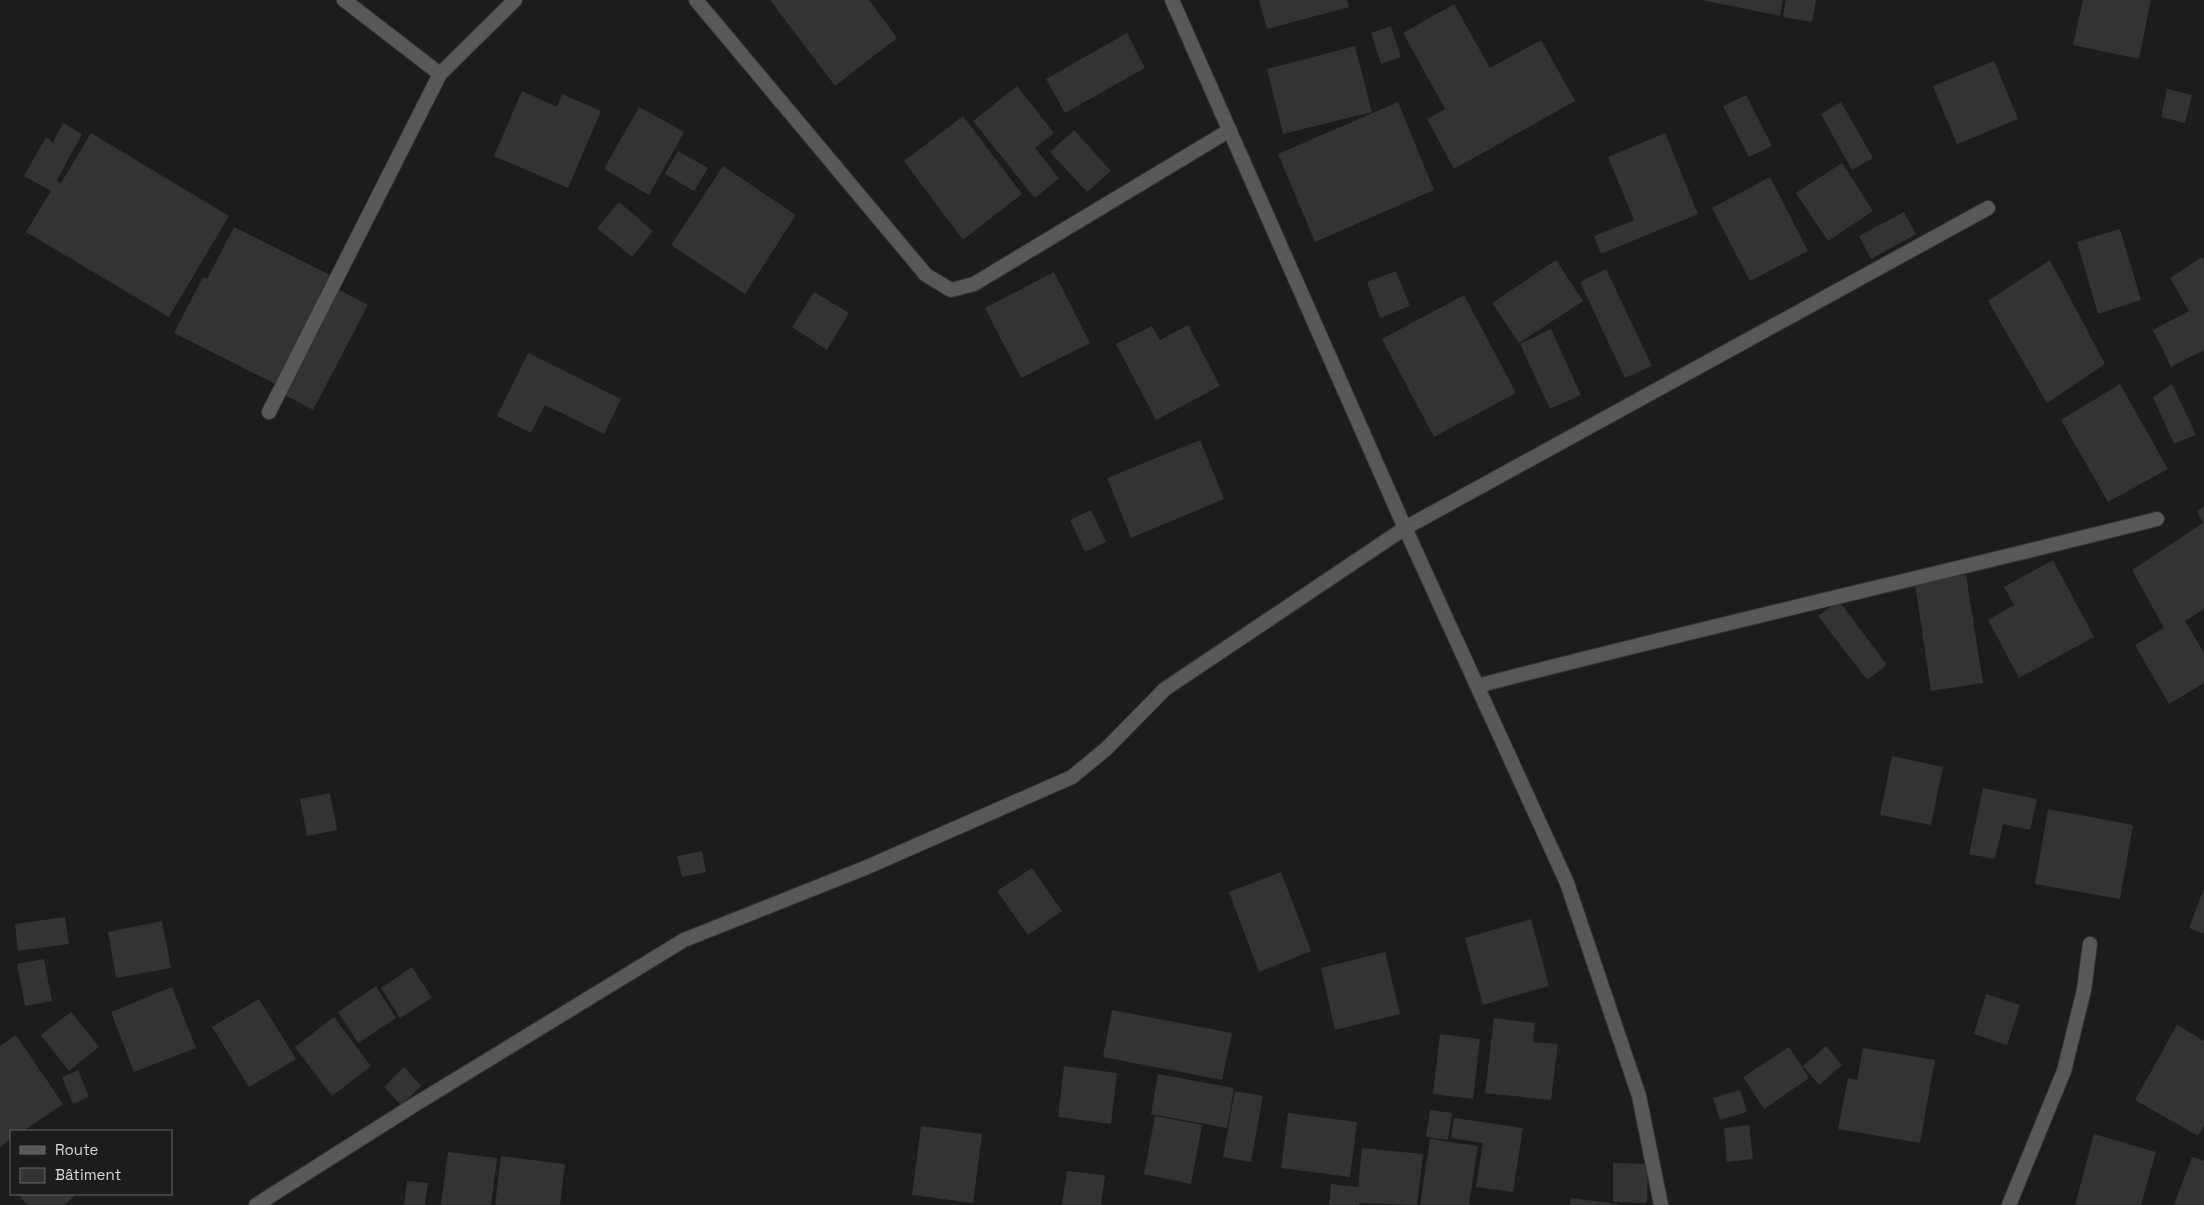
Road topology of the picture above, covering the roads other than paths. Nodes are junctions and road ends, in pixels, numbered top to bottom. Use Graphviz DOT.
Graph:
graph roads {
  1 [pos="344,0"];
  2 [pos="514,0"];
  3 [pos="696,0"];
  4 [pos="1172,0"];
  5 [pos="440,74"];
  6 [pos="1230,130"];
  7 [pos="1988,208"];
  8 [pos="269,412"];
  9 [pos="2158,519"];
  10 [pos="1404,528"];
  11 [pos="1477,686"];
  12 [pos="2090,944"];
  13 [pos="256,1205"];
  14 [pos="1661,1205"];
  15 [pos="2009,1205"];
  1 -- 5 [label="street"];
  2 -- 5 [label="street"];
  3 -- 6 [label="street"];
  4 -- 6 [label="street"];
  5 -- 8 [label="street"];
  6 -- 10 [label="street"];
  7 -- 10 [label="street"];
  9 -- 11 [label="street"];
  10 -- 11 [label="street"];
  10 -- 13 [label="street"];
  11 -- 14 [label="street"];
  12 -- 15 [label="street"];
}
